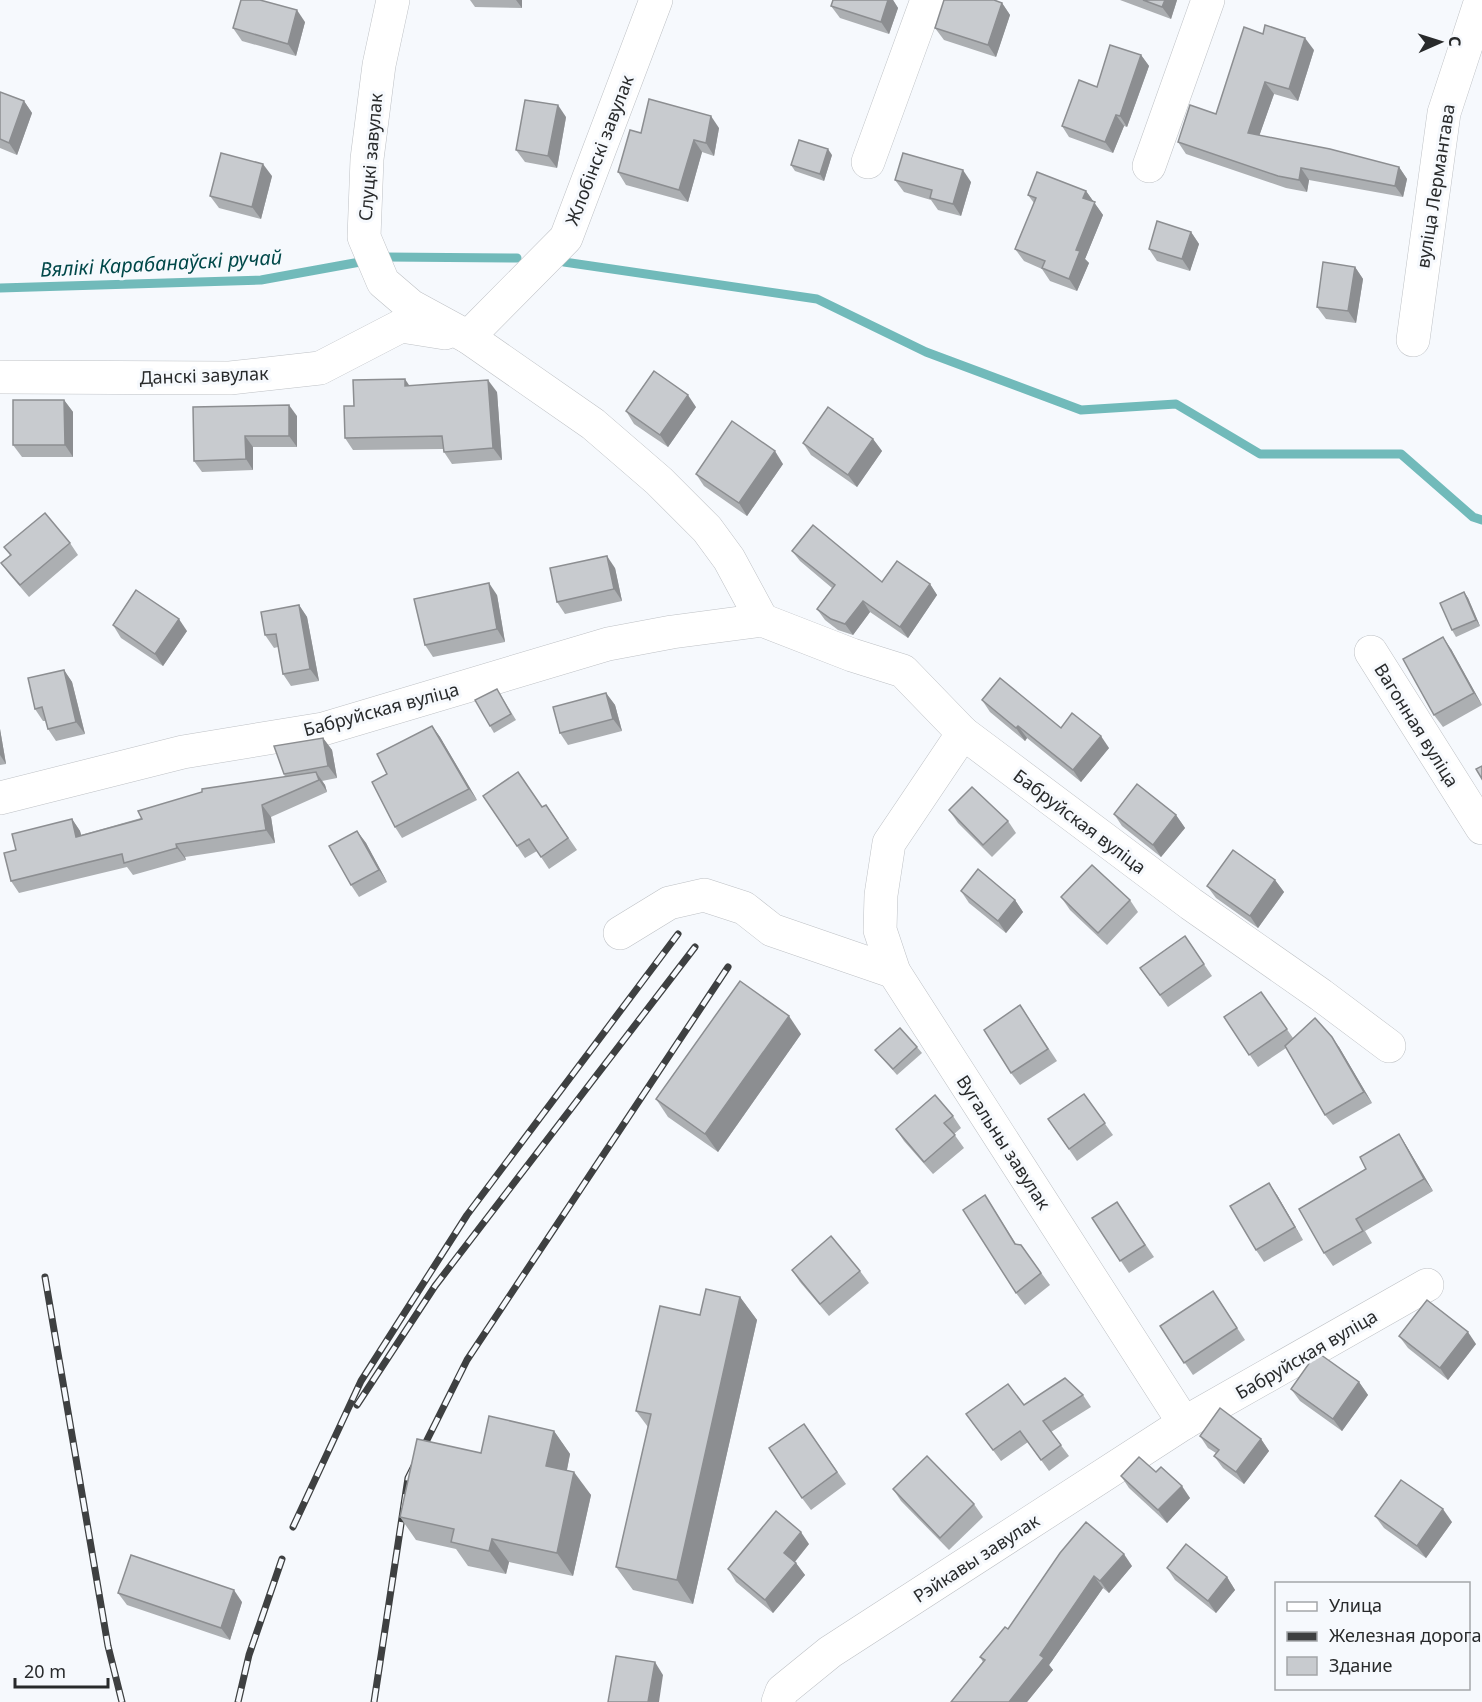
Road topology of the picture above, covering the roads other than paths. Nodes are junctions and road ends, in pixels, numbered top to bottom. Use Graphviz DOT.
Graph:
graph roads {
  1 [pos="393,0"];
  2 [pos="656,0"];
  3 [pos="927,0"];
  4 [pos="1208,0"];
  5 [pos="1481,0"];
  6 [pos="868,162"];
  7 [pos="1149,166"];
  8 [pos="468,337"];
  9 [pos="1413,340"];
  10 [pos="0,377"];
  11 [pos="762,620"];
  12 [pos="1371,652"];
  13 [pos="963,733"];
  14 [pos="0,798"];
  15 [pos="1482,828"];
  16 [pos="620,933"];
  17 [pos="894,972"];
  18 [pos="1389,1046"];
  19 [pos="1427,1285"];
  20 [pos="1184,1423"];
  21 [pos="778,1702"];
  1 -- 8 [label="street, Слуцкі завулак"];
  2 -- 8 [label="street, Жлобінскі завулак"];
  3 -- 6 [label="street"];
  4 -- 7 [label="street"];
  5 -- 9 [label="street, вуліца Лермантава"];
  8 -- 10 [label="street, Данскі завулак"];
  8 -- 11 [label="street"];
  11 -- 13 [label="street, Бабруйская вуліца"];
  11 -- 14 [label="street, Бабруйская вуліца"];
  12 -- 15 [label="street, Вагонная вуліца"];
  13 -- 17 [label="street, Вугальны завулак"];
  13 -- 18 [label="street, Бабруйская вуліца"];
  16 -- 17 [label="street"];
  17 -- 20 [label="street, Вугальны завулак"];
  19 -- 20 [label="street, Бабруйская вуліца"];
  20 -- 21 [label="street, Рэйкавы завулак"];
}
